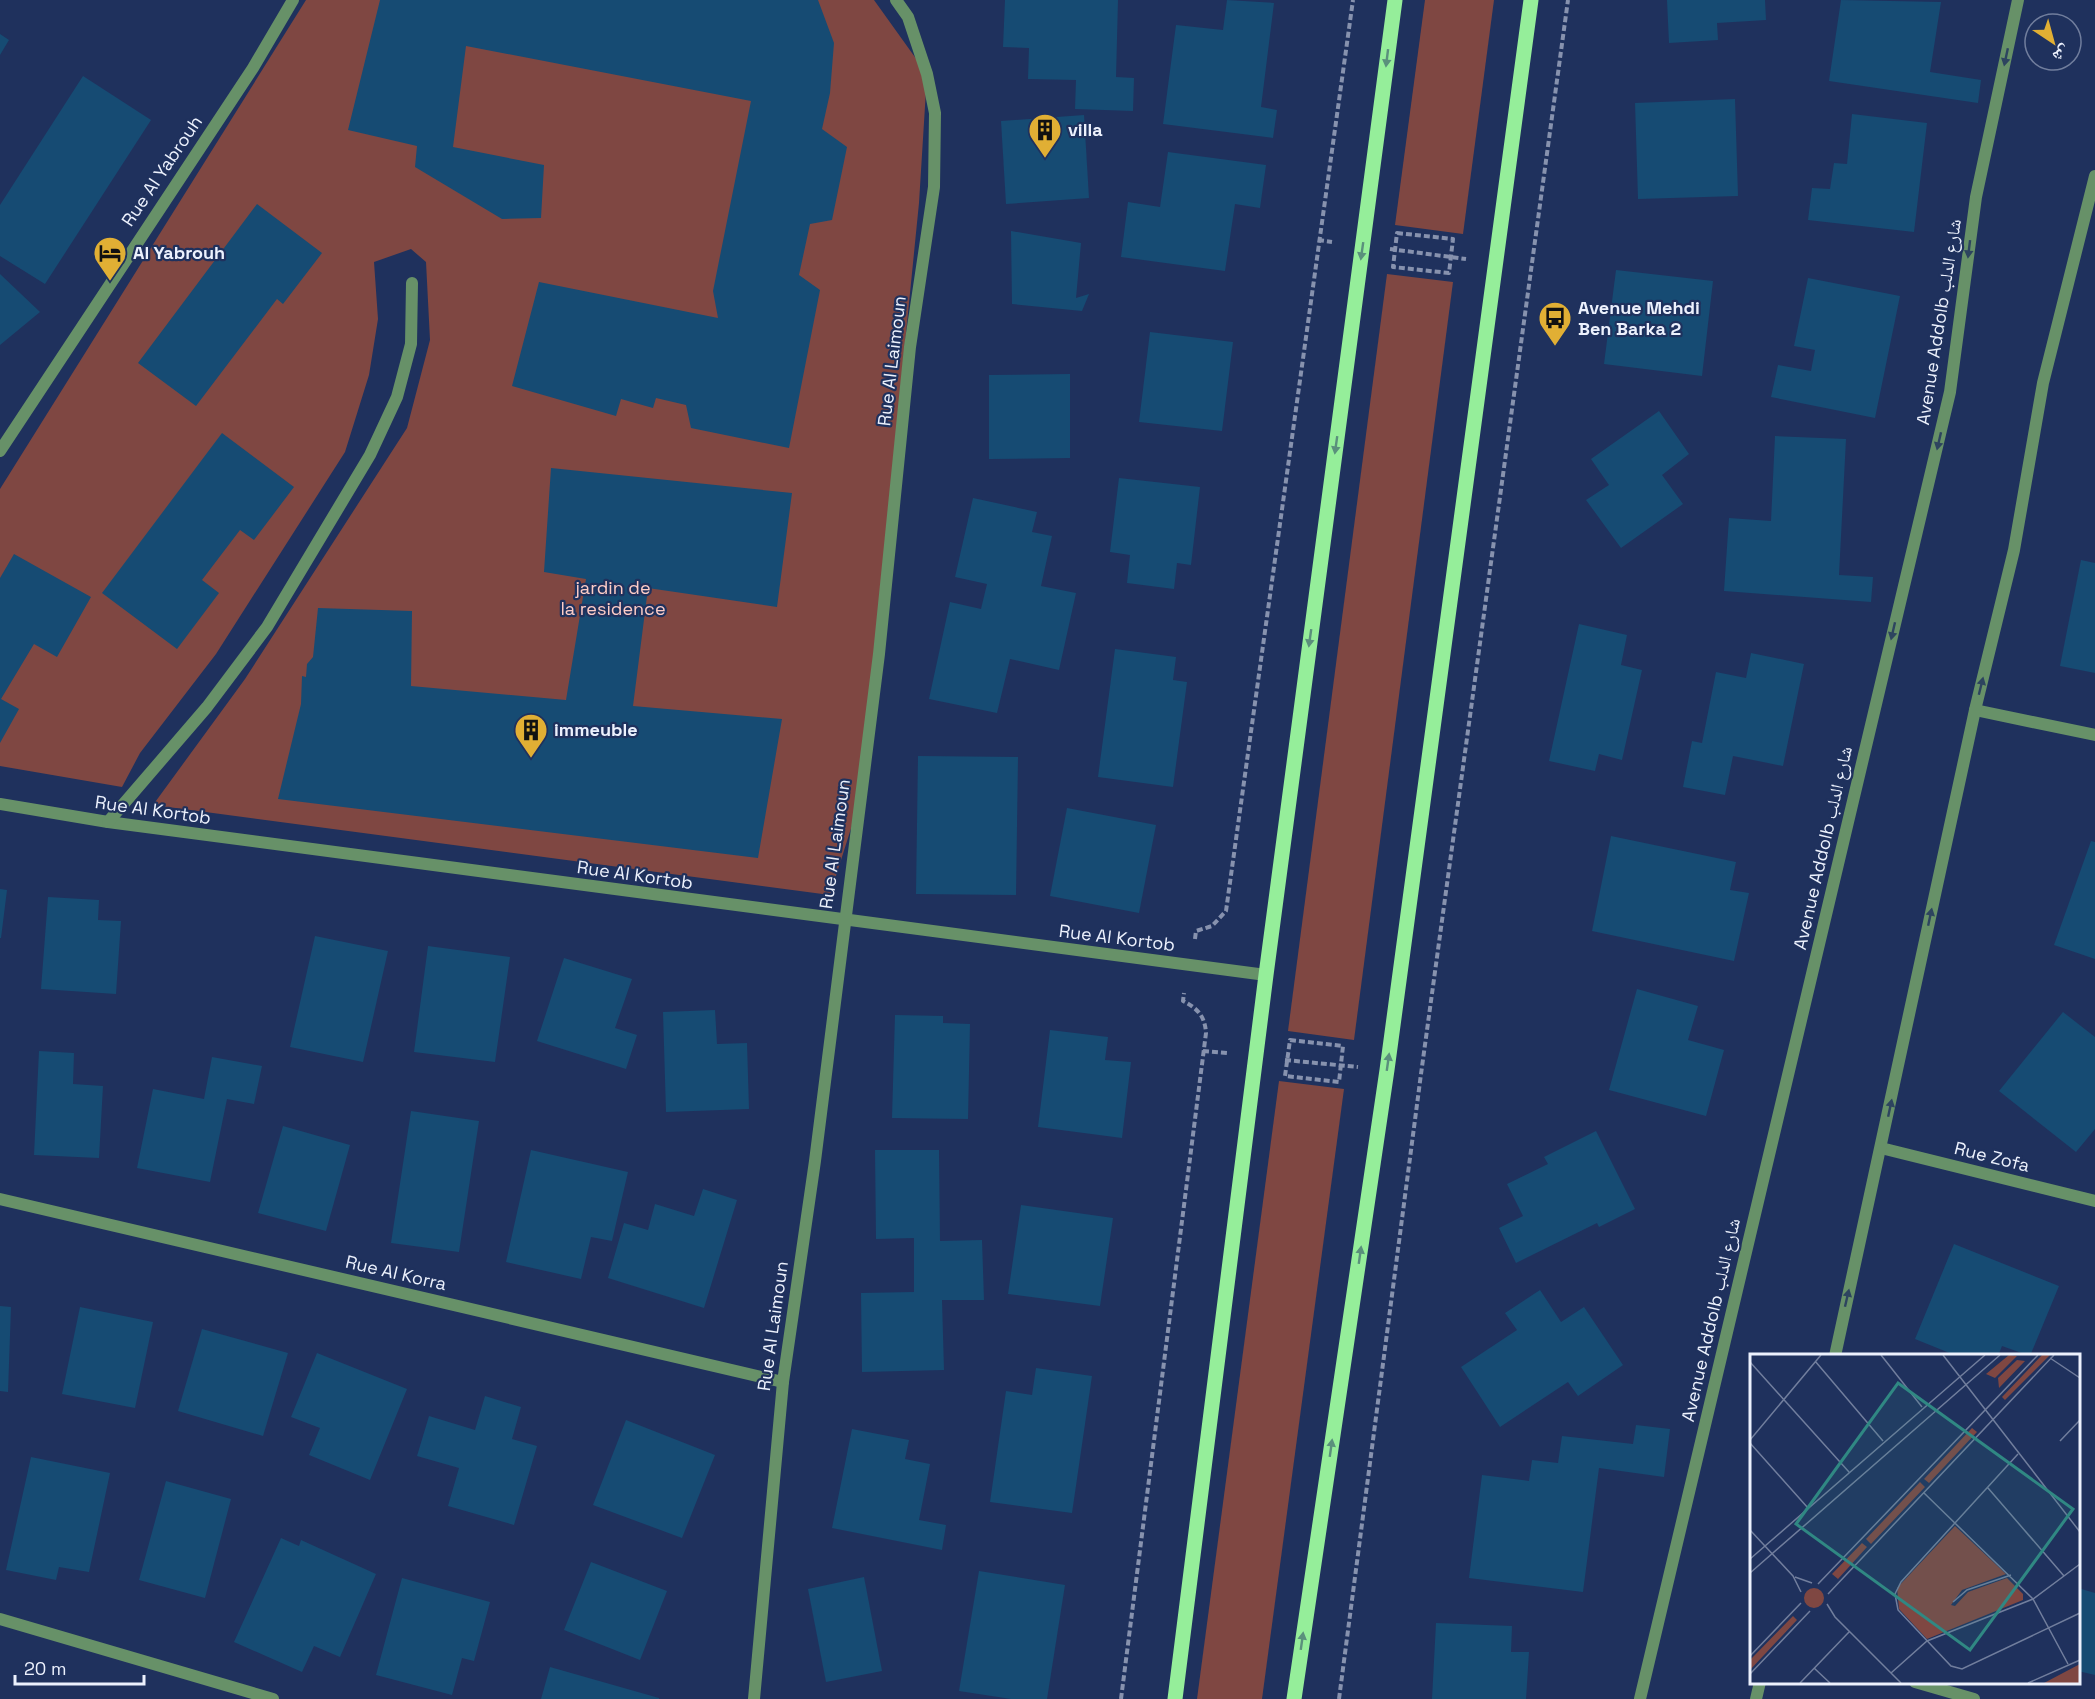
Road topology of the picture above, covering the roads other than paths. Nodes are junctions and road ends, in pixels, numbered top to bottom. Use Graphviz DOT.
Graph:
graph roads {
  1 [pos="293,0"];
  2 [pos="896,0"];
  3 [pos="1395,0"];
  4 [pos="1531,0"];
  5 [pos="2018,0"];
  6 [pos="2095,176"];
  7 [pos="2093,197"];
  8 [pos="412,283"];
  9 [pos="0,452"];
  10 [pos="1974,710"];
  11 [pos="2095,735"];
  12 [pos="0,804"];
  13 [pos="108,822"];
  14 [pos="843,921"];
  15 [pos="1266,975"];
  16 [pos="1881,1148"];
  17 [pos="0,1199"];
  18 [pos="2095,1202"];
  19 [pos="1835,1354"];
  20 [pos="783,1382"];
  21 [pos="0,1619"];
  22 [pos="1760,1684"];
  23 [pos="1919,1684"];
  24 [pos="273,1699"];
  25 [pos="754,1699"];
  26 [pos="1175,1699"];
  27 [pos="1294,1699"];
  28 [pos="1640,1699"];
  29 [pos="1756,1699"];
  30 [pos="1974,1699"];
  1 -- 9 [label="street, Rue Al Yabrouh"];
  2 -- 14 [label="street, Rue Al Laimoun"];
  3 -- 15 [label="main road, one-way"];
  27 -- 4 [label="main road, one-way"];
  5 -- 28 [label="street, Avenue Addolb شارع الدلب, one-way"];
  6 -- 7 [label="street"];
  10 -- 7 [label="street, one-way"];
  8 -- 13 [label="street"];
  10 -- 11 [label="street"];
  16 -- 10 [label="street, one-way"];
  12 -- 13 [label="street, Rue Al Kortob"];
  13 -- 14 [label="street, Rue Al Kortob"];
  14 -- 15 [label="street, Rue Al Kortob"];
  14 -- 20 [label="street, Rue Al Laimoun"];
  15 -- 26 [label="main road"];
  16 -- 18 [label="street, Rue Zofa"];
  19 -- 16 [label="street, one-way"];
  17 -- 20 [label="street, Rue Al Korra"];
  20 -- 25 [label="street, Rue Al Laimoun"];
  21 -- 24 [label="street"];
  22 -- 29 [label="street"];
  23 -- 30 [label="street"];
}
